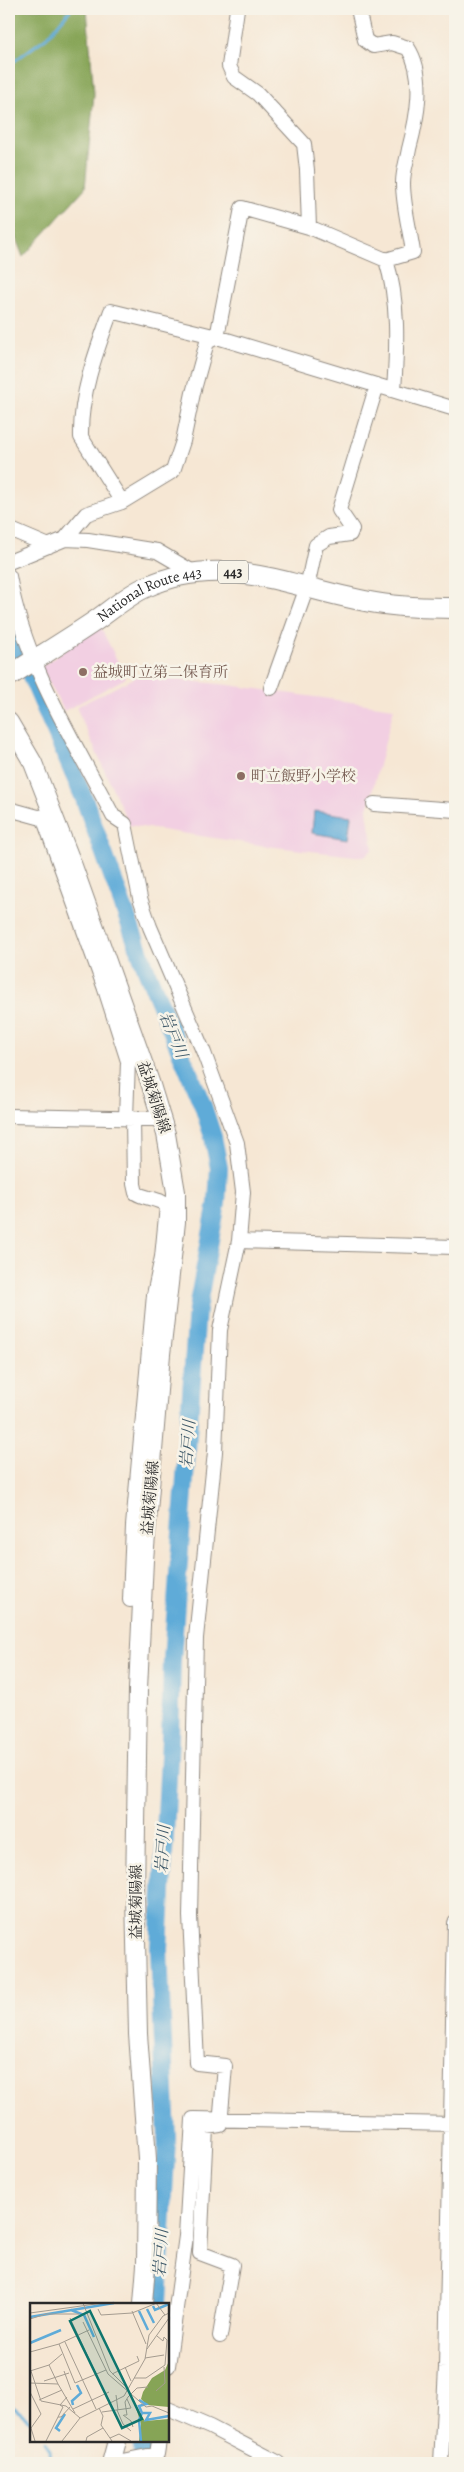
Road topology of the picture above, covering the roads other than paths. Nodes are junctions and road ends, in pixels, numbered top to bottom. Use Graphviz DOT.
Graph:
graph roads {
  1 [pos="237,9"];
  2 [pos="358,9"];
  3 [pos="309,228"];
  4 [pos="386,260"];
  5 [pos="217,337"];
  6 [pos="377,385"];
  7 [pos="394,390"];
  8 [pos="455,409"];
  9 [pos="122,502"];
  10 [pos="9,529"];
  11 [pos="65,539"];
  12 [pos="49,546"];
  13 [pos="9,562"];
  14 [pos="193,572"];
  15 [pos="9,576"];
  16 [pos="307,587"];
  17 [pos="455,608"];
  18 [pos="33,662"];
  19 [pos="9,676"];
  20 [pos="271,688"];
  21 [pos="9,722"];
  22 [pos="374,804"];
  23 [pos="9,809"];
  24 [pos="455,810"];
  25 [pos="49,816"];
  26 [pos="9,1116"];
  27 [pos="130,1118"];
  28 [pos="160,1119"];
  29 [pos="239,1241"];
  30 [pos="455,1246"];
  31 [pos="130,1600"];
  32 [pos="455,1923"];
  33 [pos="220,2121"];
  34 [pos="452,2124"];
  35 [pos="143,2303"];
  36 [pos="220,2336"];
  37 [pos="169,2359"];
  38 [pos="169,2409"];
  39 [pos="117,2442"];
  40 [pos="158,2447"];
  41 [pos="111,2463"];
  42 [pos="279,2463"];
  43 [pos="441,2463"];
  1 -- 3 [label="street"];
  2 -- 4 [label="street"];
  3 -- 4 [label="street"];
  3 -- 5 [label="street"];
  4 -- 7 [label="street"];
  5 -- 6 [label="street"];
  5 -- 9 [label="street"];
  5 -- 9 [label="street"];
  6 -- 7 [label="street"];
  6 -- 16 [label="street"];
  7 -- 8 [label="street"];
  9 -- 11 [label="street"];
  10 -- 12 [label="street"];
  11 -- 12 [label="street"];
  11 -- 14 [label="street"];
  12 -- 13 [label="street"];
  14 -- 16 [label="highway, National Route 443 / 443"];
  14 -- 18 [label="highway, National Route 443 / 443"];
  15 -- 18 [label="street"];
  16 -- 17 [label="highway, National Route 443 / 443"];
  16 -- 20 [label="street"];
  18 -- 19 [label="highway, National Route 443 / 443"];
  18 -- 29 [label="street"];
  21 -- 25 [label="main road, 益城菊陽線"];
  22 -- 24 [label="street"];
  23 -- 25 [label="street"];
  25 -- 27 [label="street"];
  25 -- 28 [label="main road, 益城菊陽線"];
  26 -- 27 [label="street"];
  27 -- 28 [label="street"];
  27 -- 31 [label="street"];
  28 -- 35 [label="main road, 益城菊陽線"];
  29 -- 30 [label="street"];
  29 -- 33 [label="street"];
  32 -- 34 [label="street"];
  33 -- 34 [label="street"];
  33 -- 36 [label="street"];
  33 -- 37 [label="street"];
  34 -- 43 [label="street"];
  38 -- 42 [label="street"];
  39 -- 41 [label="main road"];
  40 -- 41 [label="street"];
}
